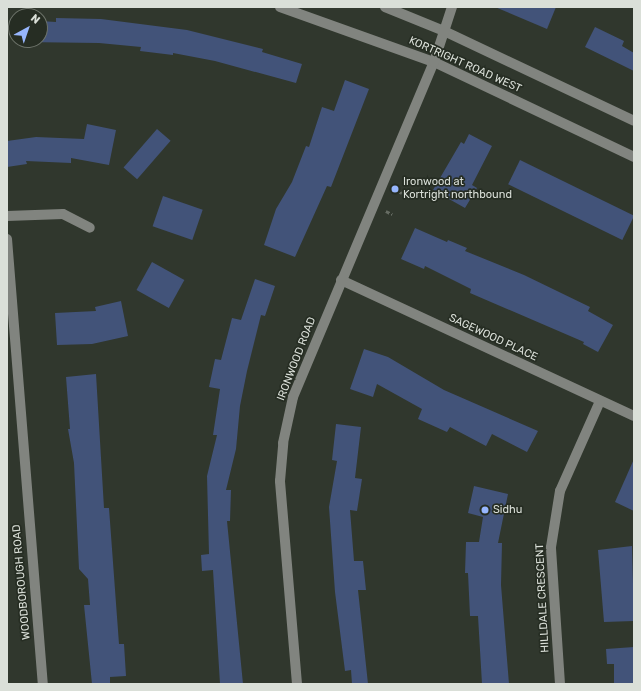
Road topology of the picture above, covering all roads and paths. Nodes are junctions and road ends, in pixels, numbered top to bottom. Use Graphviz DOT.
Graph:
graph roads {
  1 [pos="280,7"];
  2 [pos="385,7"];
  3 [pos="452,7"];
  4 [pos="444,30"];
  5 [pos="434,62"];
  6 [pos="634,121"];
  7 [pos="634,157"];
  8 [pos="395,189"];
  9 [pos="402,193"];
  10 [pos="7,216"];
  11 [pos="90,228"];
  12 [pos="7,239"];
  13 [pos="341,280"];
  14 [pos="600,401"];
  15 [pos="634,416"];
  16 [pos="43,684"];
  17 [pos="297,684"];
  18 [pos="560,684"];
  1 -- 5 [label="street, KORTRIGHT ROAD WEST"];
  2 -- 4 [label="street, KORTRIGHT ROAD WEST"];
  3 -- 4 [label="street, IRONWOOD ROAD"];
  4 -- 5 [label="street, IRONWOOD ROAD"];
  4 -- 6 [label="street, KORTRIGHT ROAD WEST"];
  5 -- 7 [label="street, KORTRIGHT ROAD WEST"];
  5 -- 13 [label="street, IRONWOOD ROAD"];
  8 -- 9 [label="path"];
  10 -- 11 [label="street"];
  12 -- 16 [label="street, WOODBOROUGH ROAD"];
  13 -- 14 [label="street, SAGEWOOD PLACE"];
  13 -- 17 [label="street, IRONWOOD ROAD"];
  14 -- 15 [label="street, SAGEWOOD PLACE"];
  14 -- 18 [label="street, HILLDALE CRESCENT"];
}
